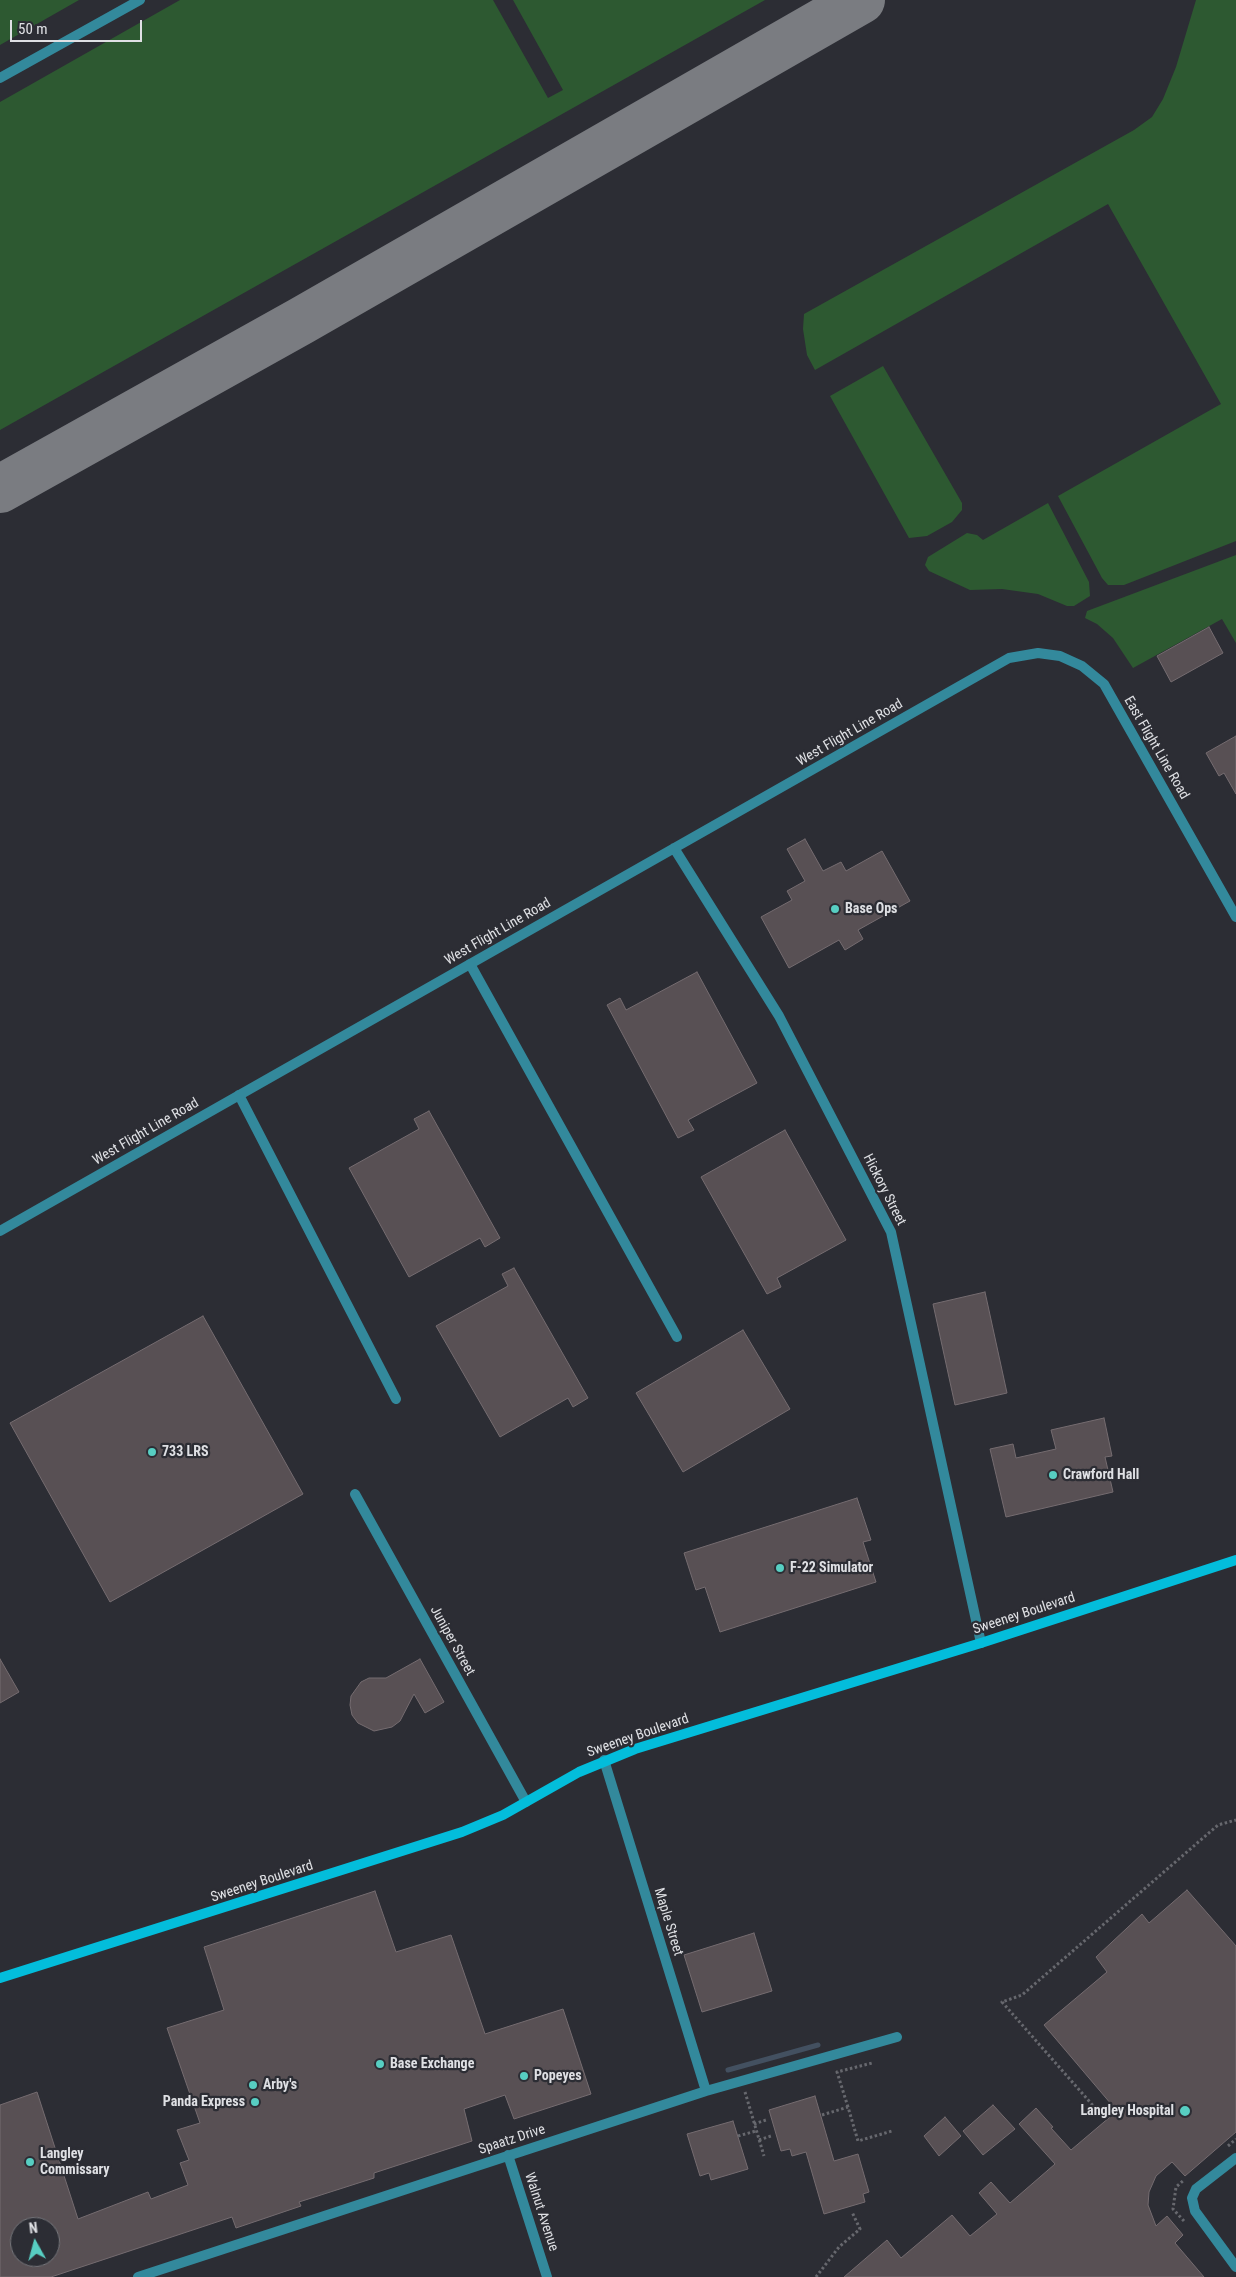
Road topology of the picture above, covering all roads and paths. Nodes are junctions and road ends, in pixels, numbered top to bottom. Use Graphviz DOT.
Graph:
graph roads {
  1 [pos="140,0"];
  2 [pos="0,78"];
  3 [pos="1009,658"];
  4 [pos="674,848"];
  5 [pos="1236,917"];
  6 [pos="470,964"];
  7 [pos="239,1095"];
  8 [pos="0,1231"];
  9 [pos="677,1337"];
  10 [pos="396,1400"];
  11 [pos="355,1494"];
  12 [pos="1236,1560"];
  13 [pos="981,1642"];
  14 [pos="604,1760"];
  15 [pos="526,1802"];
  16 [pos="1236,1820"];
  17 [pos="0,1978"];
  18 [pos="897,2036"];
  19 [pos="872,2063"];
  20 [pos="706,2091"];
  21 [pos="745,2091"];
  22 [pos="848,2107"];
  23 [pos="1096,2109"];
  24 [pos="822,2115"];
  25 [pos="766,2120"];
  26 [pos="754,2124"];
  27 [pos="892,2130"];
  28 [pos="756,2131"];
  29 [pos="738,2136"];
  30 [pos="771,2136"];
  31 [pos="759,2140"];
  32 [pos="508,2156"];
  33 [pos="764,2156"];
  34 [pos="1236,2158"];
  35 [pos="852,2212"];
  36 [pos="1236,2267"];
  37 [pos="820,2271"];
  38 [pos="138,2277"];
  39 [pos="548,2277"];
  40 [pos="816,2277"];
  41 [pos="821,2277"];
  1 -- 2 [label="street"];
  3 -- 4 [label="street, West Flight Line Road"];
  3 -- 5 [label="street, East Flight Line Road"];
  4 -- 6 [label="street, West Flight Line Road"];
  4 -- 13 [label="street, Hickory Street"];
  6 -- 7 [label="street, West Flight Line Road"];
  6 -- 9 [label="street"];
  7 -- 8 [label="street, West Flight Line Road"];
  7 -- 10 [label="street"];
  11 -- 15 [label="street, Juniper Street"];
  12 -- 13 [label="main road, Sweeney Boulevard"];
  13 -- 14 [label="main road, Sweeney Boulevard"];
  14 -- 15 [label="main road, Sweeney Boulevard"];
  14 -- 20 [label="street, Maple Street"];
  15 -- 17 [label="main road, Sweeney Boulevard"];
  16 -- 23 [label="path"];
  18 -- 20 [label="street, Spaatz Drive"];
  19 -- 22 [label="path"];
  20 -- 32 [label="street, Spaatz Drive"];
  21 -- 26 [label="path"];
  22 -- 24 [label="path"];
  22 -- 27 [label="path"];
  25 -- 26 [label="path"];
  26 -- 28 [label="path"];
  28 -- 29 [label="path"];
  28 -- 31 [label="path"];
  30 -- 31 [label="path"];
  31 -- 33 [label="path"];
  32 -- 38 [label="street, Spaatz Drive"];
  32 -- 39 [label="street, Walnut Avenue"];
  34 -- 36 [label="street"];
  35 -- 37 [label="path"];
  37 -- 40 [label="path"];
  37 -- 41 [label="path"];
}
